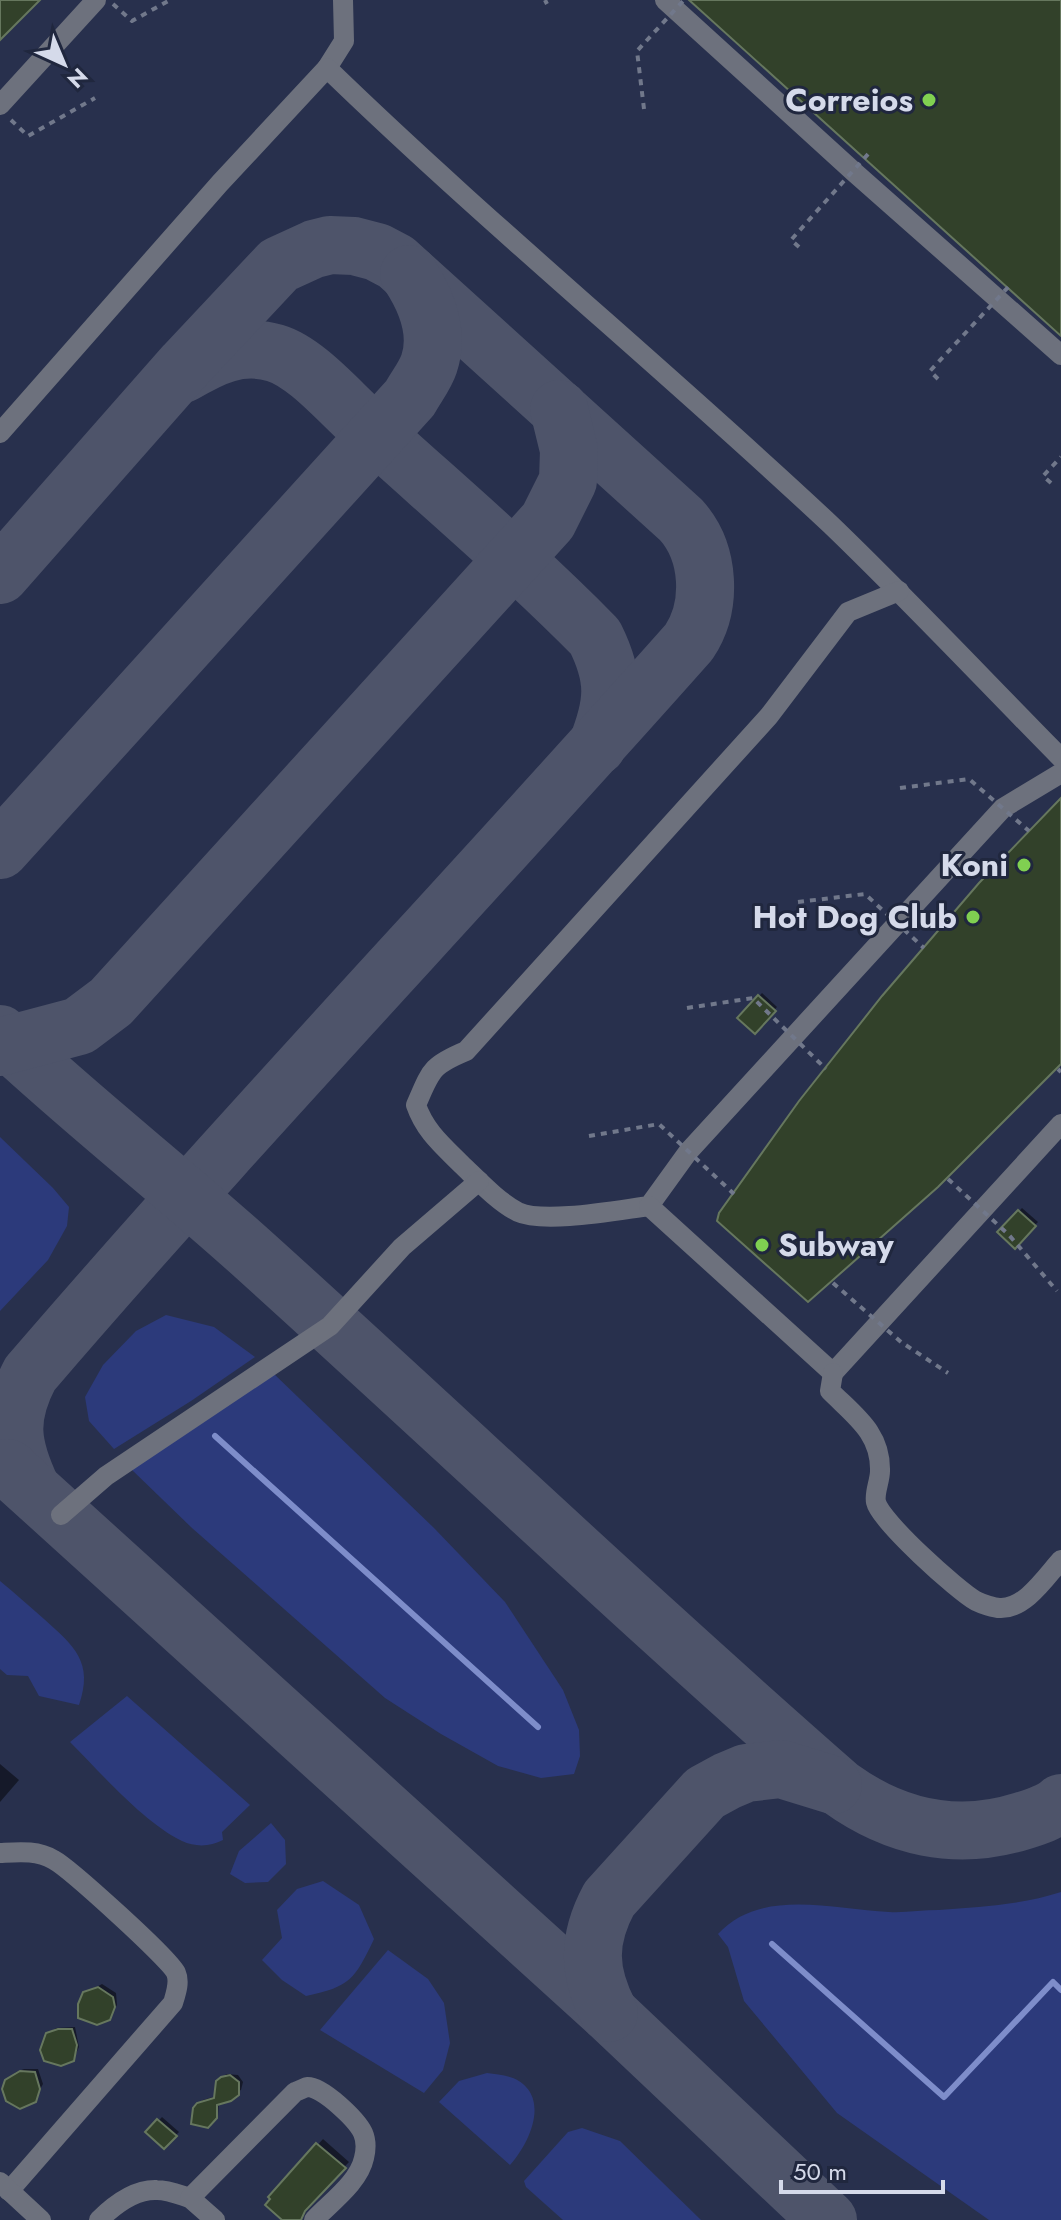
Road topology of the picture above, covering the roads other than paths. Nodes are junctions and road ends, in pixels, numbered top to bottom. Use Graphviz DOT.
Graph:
graph roads {
  1 [pos="96,0"];
  2 [pos="343,0"];
  3 [pos="675,3"];
  4 [pos="327,68"];
  5 [pos="5,112"];
  6 [pos="1061,355"];
  7 [pos="0,433"];
  8 [pos="899,591"];
  9 [pos="1061,758"];
  10 [pos="1061,773"];
  11 [pos="1061,1124"];
  12 [pos="479,1181"];
  13 [pos="649,1206"];
  14 [pos="833,1373"];
  15 [pos="61,1515"];
  16 [pos="1061,1560"];
  17 [pos="0,1853"];
  18 [pos="4,2187"];
  19 [pos="190,2198"];
  20 [pos="41,2220"];
  21 [pos="99,2220"];
  22 [pos="215,2220"];
  23 [pos="314,2220"];
  1 -- 5 [label="lane"];
  2 -- 4 [label="lane"];
  3 -- 6 [label="lane"];
  4 -- 7 [label="lane"];
  4 -- 8 [label="lane"];
  8 -- 9 [label="lane"];
  8 -- 12 [label="lane"];
  10 -- 13 [label="lane"];
  11 -- 14 [label="lane"];
  12 -- 13 [label="lane"];
  12 -- 15 [label="lane"];
  13 -- 14 [label="lane"];
  14 -- 16 [label="lane"];
  17 -- 18 [label="lane"];
  18 -- 20 [label="lane"];
  19 -- 21 [label="lane"];
  19 -- 22 [label="lane"];
  19 -- 23 [label="lane"];
}
